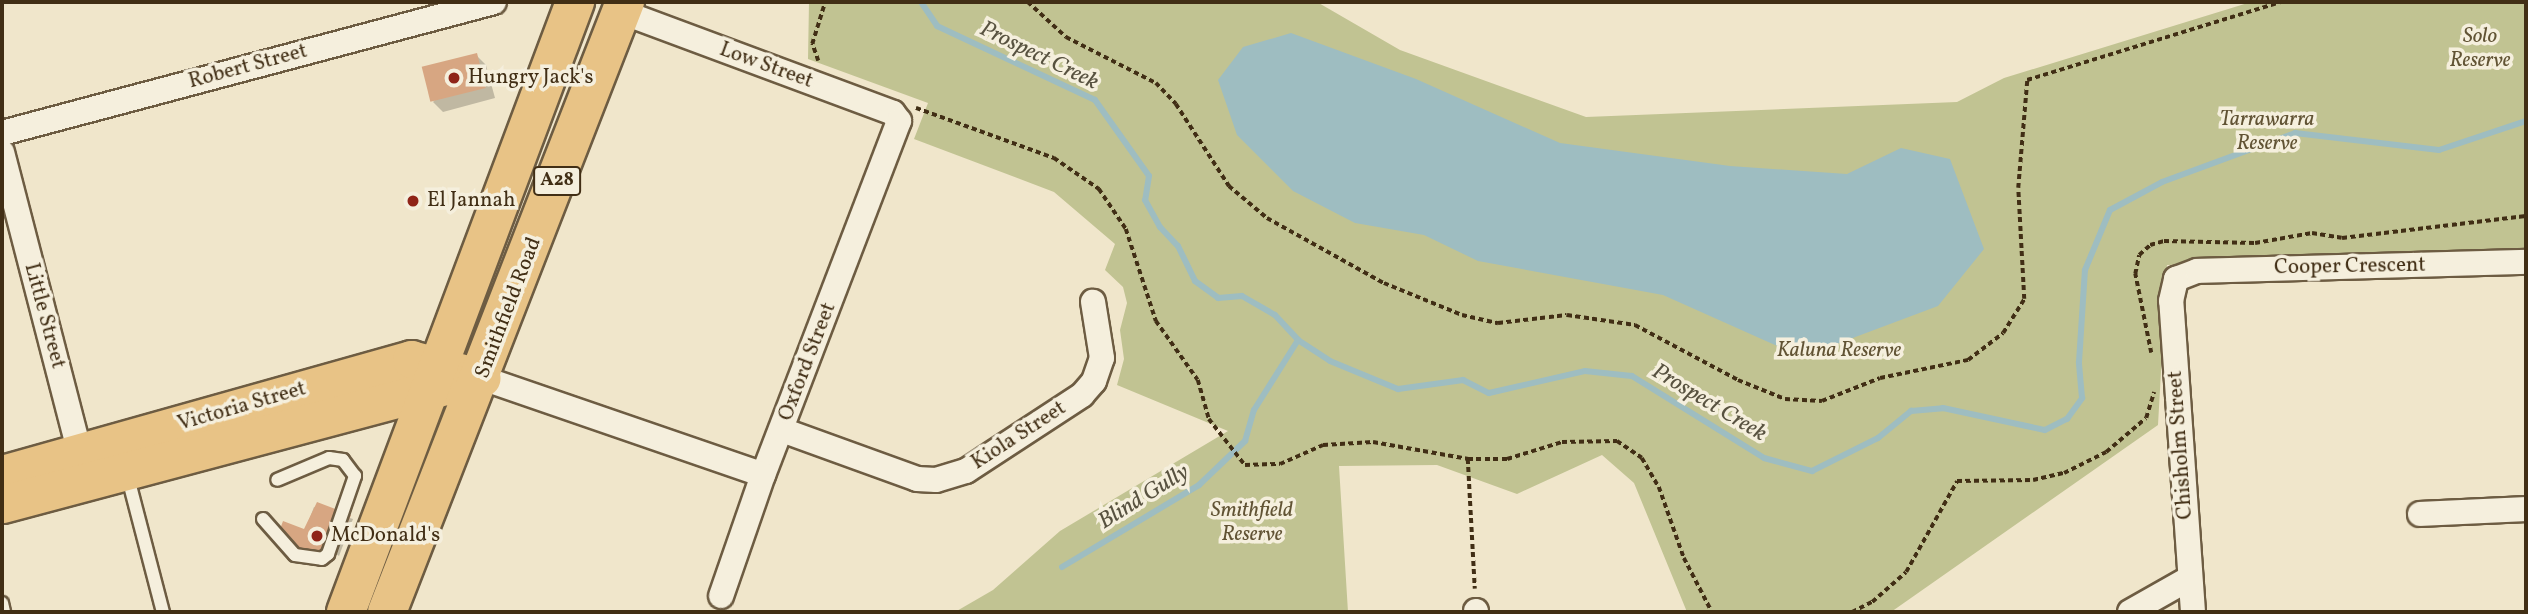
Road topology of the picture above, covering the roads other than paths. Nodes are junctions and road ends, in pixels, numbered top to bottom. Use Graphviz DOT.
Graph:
graph roads {
  1 [pos="495,2"];
  2 [pos="575,2"];
  3 [pos="623,7"];
  4 [pos="898,130"];
  5 [pos="2,133"];
  6 [pos="2,152"];
  7 [pos="2526,262"];
  8 [pos="2175,279"];
  9 [pos="1093,302"];
  10 [pos="432,377"];
  11 [pos="482,378"];
  12 [pos="782,430"];
  13 [pos="83,466"];
  14 [pos="126,470"];
  15 [pos="2,474"];
  16 [pos="763,475"];
  17 [pos="277,480"];
  18 [pos="2,504"];
  19 [pos="2526,509"];
  20 [pos="2420,514"];
  21 [pos="263,519"];
  22 [pos="2190,578"];
  23 [pos="721,596"];
  24 [pos="2,603"];
  25 [pos="4,612"];
  26 [pos="163,612"];
  27 [pos="346,612"];
  28 [pos="387,612"];
  29 [pos="2130,612"];
  30 [pos="2193,612"];
  1 -- 5 [label="street, Robert Street"];
  2 -- 10 [label="highway, A28"];
  3 -- 4 [label="street, Low Street"];
  3 -- 11 [label="highway, Smithfield Road / A28"];
  4 -- 12 [label="street, Oxford Street"];
  6 -- 13 [label="street, Little Street"];
  7 -- 8 [label="street, Cooper Crescent"];
  8 -- 22 [label="street, Chisholm Street"];
  9 -- 12 [label="street, Kiola Street"];
  10 -- 11 [label="main road, Victoria Street"];
  10 -- 13 [label="main road, Victoria Street"];
  10 -- 14 [label="main road, Victoria Street"];
  10 -- 27 [label="highway, A28"];
  11 -- 16 [label="street"];
  11 -- 28 [label="highway, Smithfield Road / A28"];
  12 -- 16 [label="street, Oxford Street"];
  13 -- 14 [label="main road, Victoria Street"];
  13 -- 15 [label="main road, Victoria Street"];
  13 -- 18 [label="main road, Victoria Street"];
  14 -- 26 [label="lane"];
  16 -- 23 [label="street, Oxford Street"];
  17 -- 21 [label="lane"];
  19 -- 20 [label="street"];
  22 -- 29 [label="street"];
  22 -- 30 [label="street, Chisholm Street"];
  24 -- 25 [label="lane"];
}
